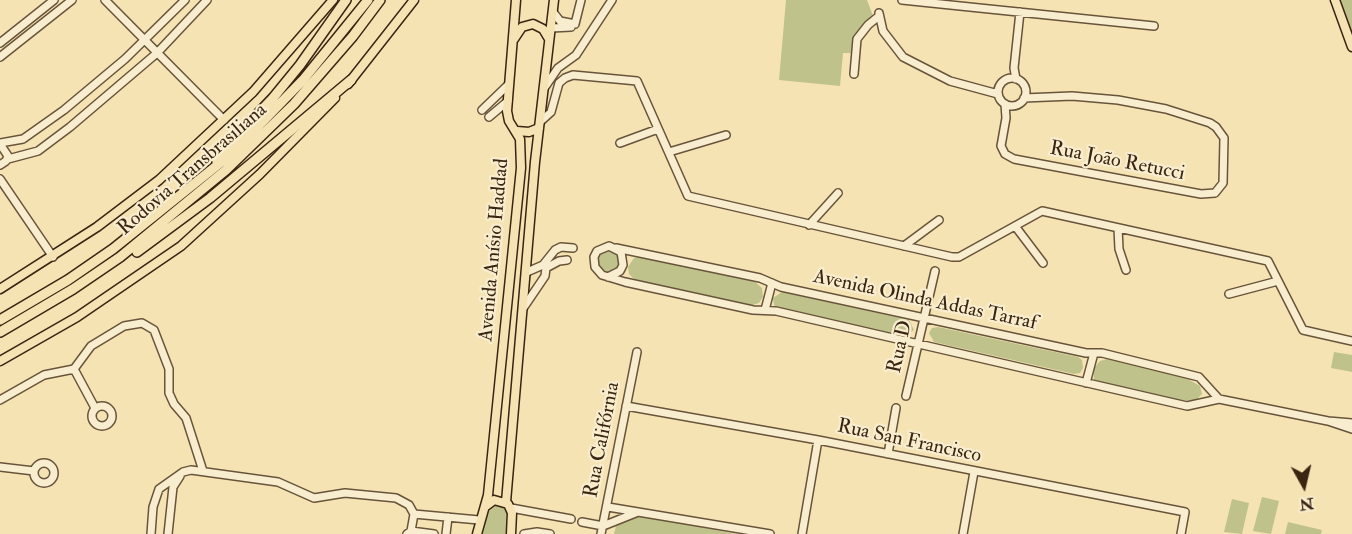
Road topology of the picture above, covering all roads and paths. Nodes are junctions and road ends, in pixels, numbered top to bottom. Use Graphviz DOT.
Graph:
graph roads {
  1 [pos="54,0"];
  2 [pos="72,0"];
  3 [pos="105,0"];
  4 [pos="185,0"];
  5 [pos="207,0"];
  6 [pos="333,0"];
  7 [pos="346,0"];
  8 [pos="368,0"];
  9 [pos="380,0"];
  10 [pos="414,0"];
  11 [pos="516,0"];
  12 [pos="554,0"];
  13 [pos="581,0"];
  14 [pos="612,0"];
  15 [pos="902,0"];
  16 [pos="1335,0"];
  17 [pos="553,12"];
  18 [pos="1020,12"];
  19 [pos="575,24"];
  20 [pos="539,25"];
  21 [pos="1154,26"];
  22 [pos="551,27"];
  23 [pos="514,39"];
  24 [pos="549,40"];
  25 [pos="145,41"];
  26 [pos="0,43"];
  27 [pos="1352,47"];
  28 [pos="157,53"];
  29 [pos="576,55"];
  30 [pos="0,57"];
  31 [pos="573,73"];
  32 [pos="854,74"];
  33 [pos="1012,79"];
  34 [pos="351,80"];
  35 [pos="509,84"];
  36 [pos="545,87"];
  37 [pos="998,91"];
  38 [pos="1025,94"];
  39 [pos="508,101"];
  40 [pos="1005,104"];
  41 [pos="1014,106"];
  42 [pos="482,110"];
  43 [pos="489,117"];
  44 [pos="1006,118"];
  45 [pos="224,120"];
  46 [pos="540,125"];
  47 [pos="658,129"];
  48 [pos="517,131"];
  49 [pos="726,135"];
  50 [pos="620,143"];
  51 [pos="0,144"];
  52 [pos="669,152"];
  53 [pos="4,162"];
  54 [pos="211,171"];
  55 [pos="1,180"];
  56 [pos="838,193"];
  57 [pos="939,220"];
  58 [pos="809,225"];
  59 [pos="1015,226"];
  60 [pos="1118,228"];
  61 [pos="904,246"];
  62 [pos="561,248"];
  63 [pos="616,248"];
  64 [pos="573,250"];
  65 [pos="53,257"];
  66 [pos="1043,263"];
  67 [pos="545,270"];
  68 [pos="1126,270"];
  69 [pos="935,271"];
  70 [pos="527,272"];
  71 [pos="608,276"];
  72 [pos="1278,281"];
  73 [pos="772,284"];
  74 [pos="0,289"];
  75 [pos="73,289"];
  76 [pos="1229,294"];
  77 [pos="524,307"];
  78 [pos="765,310"];
  79 [pos="925,318"];
  80 [pos="0,320"];
  81 [pos="0,332"];
  82 [pos="1352,341"];
  83 [pos="919,345"];
  84 [pos="637,352"];
  85 [pos="1094,353"];
  86 [pos="0,361"];
  87 [pos="74,369"];
  88 [pos="1086,383"];
  89 [pos="906,396"];
  90 [pos="1219,399"];
  91 [pos="0,400"];
  92 [pos="626,406"];
  93 [pos="95,408"];
  94 [pos="896,408"];
  95 [pos="1328,421"];
  96 [pos="1352,423"];
  97 [pos="1352,429"];
  98 [pos="818,440"];
  99 [pos="888,454"];
  100 [pos="0,466"];
  101 [pos="34,471"];
  102 [pos="183,471"];
  103 [pos="204,471"];
  104 [pos="974,472"];
  105 [pos="158,491"];
  106 [pos="173,496"];
  107 [pos="508,505"];
  108 [pos="486,506"];
  109 [pos="608,507"];
  110 [pos="638,512"];
  111 [pos="414,514"];
  112 [pos="448,517"];
  113 [pos="571,519"];
  114 [pos="479,520"];
  115 [pos="582,522"];
  116 [pos="603,526"];
  117 [pos="409,533"];
  118 [pos="151,534"];
  119 [pos="168,534"];
  120 [pos="434,534"];
  121 [pos="446,534"];
  122 [pos="477,534"];
  123 [pos="511,534"];
  124 [pos="524,534"];
  125 [pos="550,534"];
  126 [pos="601,534"];
  127 [pos="768,534"];
  128 [pos="802,534"];
  129 [pos="963,534"];
  130 [pos="1181,534"];
  1 -- 26 [label="street"];
  2 -- 30 [label="street"];
  3 -- 25 [label="street"];
  4 -- 25 [label="street"];
  5 -- 28 [label="street"];
  6 -- 45 [label="main road"];
  7 -- 54 [label="highway"];
  8 -- 54 [label="highway, Rodovia Transbrasiliana"];
  9 -- 75 [label="highway, Rodovia Transbrasiliana"];
  10 -- 34 [label="main road"];
  11 -- 23 [label="main road, Avenida Anísio Haddad"];
  12 -- 17 [label="main road, Avenida Anísio Haddad"];
  13 -- 19 [label="street"];
  14 -- 29 [label="street"];
  15 -- 18 [label="street"];
  16 -- 27 [label="main road"];
  17 -- 19 [label="street"];
  17 -- 22 [label="main road, Avenida Anísio Haddad"];
  18 -- 21 [label="street"];
  18 -- 33 [label="street"];
  19 -- 22 [label="street"];
  20 -- 22 [label="main road"];
  20 -- 23 [label="main road"];
  20 -- 24 [label="main road"];
  22 -- 24 [label="main road, Avenida Anísio Haddad"];
  23 -- 35 [label="main road, Avenida Anísio Haddad"];
  24 -- 36 [label="main road, Avenida Anísio Haddad"];
  25 -- 28 [label="street"];
  25 -- 51 [label="street"];
  28 -- 45 [label="street"];
  28 -- 53 [label="street"];
  29 -- 31 [label="street"];
  29 -- 36 [label="street"];
  31 -- 46 [label="street"];
  31 -- 47 [label="street"];
  32 -- 37 [label="street"];
  33 -- 37 [label="street"];
  33 -- 38 [label="street"];
  34 -- 75 [label="highway"];
  34 -- 86 [label="main road"];
  35 -- 39 [label="main road, Avenida Anísio Haddad"];
  35 -- 42 [label="street"];
  36 -- 46 [label="main road, Avenida Anísio Haddad"];
  37 -- 40 [label="street"];
  38 -- 41 [label="street"];
  38 -- 44 [label="street, Rua João Retucci"];
  39 -- 43 [label="street"];
  39 -- 48 [label="main road, Avenida Anísio Haddad"];
  40 -- 41 [label="street"];
  40 -- 44 [label="street"];
  41 -- 44 [label="street"];
  45 -- 65 [label="main road"];
  46 -- 48 [label="main road"];
  46 -- 70 [label="main road, Avenida Anísio Haddad"];
  47 -- 50 [label="street"];
  47 -- 52 [label="street"];
  48 -- 108 [label="main road, Avenida Anísio Haddad"];
  49 -- 52 [label="street"];
  51 -- 53 [label="street"];
  52 -- 58 [label="street"];
  53 -- 55 [label="street"];
  54 -- 80 [label="highway, Rodovia Transbrasiliana"];
  55 -- 65 [label="street"];
  56 -- 58 [label="street"];
  57 -- 61 [label="street"];
  58 -- 61 [label="street"];
  59 -- 60 [label="street"];
  59 -- 61 [label="street"];
  59 -- 66 [label="street"];
  60 -- 68 [label="street"];
  60 -- 72 [label="street"];
  62 -- 64 [label="street"];
  62 -- 67 [label="street"];
  62 -- 67 [label="street"];
  63 -- 71 [label="street"];
  63 -- 71 [label="street"];
  63 -- 73 [label="street, Avenida Olinda Addas Tarraf"];
  65 -- 74 [label="main road"];
  67 -- 70 [label="street"];
  67 -- 77 [label="street"];
  69 -- 79 [label="street, Rua D"];
  70 -- 77 [label="main road, Avenida Anísio Haddad"];
  71 -- 78 [label="street"];
  72 -- 76 [label="street"];
  72 -- 82 [label="street"];
  73 -- 78 [label="street"];
  73 -- 79 [label="street, Avenida Olinda Addas Tarraf"];
  75 -- 81 [label="highway, Rodovia Transbrasiliana"];
  77 -- 107 [label="main road, Avenida Anísio Haddad"];
  78 -- 83 [label="street"];
  79 -- 83 [label="street, Rua D"];
  79 -- 85 [label="street, Avenida Olinda Addas Tarraf"];
  83 -- 88 [label="street"];
  83 -- 89 [label="street, Rua D"];
  84 -- 92 [label="street, Rua Califórnia"];
  85 -- 88 [label="street"];
  85 -- 90 [label="street, Avenida Olinda Addas Tarraf"];
  87 -- 91 [label="street"];
  87 -- 93 [label="street"];
  87 -- 103 [label="street"];
  88 -- 90 [label="street"];
  90 -- 95 [label="street"];
  92 -- 98 [label="street, Rua San Francisco"];
  92 -- 109 [label="street, Rua Califórnia"];
  94 -- 99 [label="street"];
  95 -- 96 [label="street"];
  95 -- 97 [label="street"];
  98 -- 99 [label="street, Rua San Francisco"];
  98 -- 128 [label="street"];
  99 -- 104 [label="street, Rua San Francisco"];
  100 -- 101 [label="street"];
  102 -- 103 [label="street"];
  102 -- 105 [label="street"];
  102 -- 106 [label="street"];
  103 -- 111 [label="street"];
  104 -- 129 [label="street"];
  104 -- 130 [label="street, Rua San Francisco"];
  105 -- 106 [label="street"];
  105 -- 118 [label="street"];
  106 -- 119 [label="street"];
  107 -- 108 [label="main road"];
  107 -- 113 [label="street"];
  107 -- 123 [label="main road, Avenida Anísio Haddad"];
  108 -- 114 [label="main road, Avenida Anísio Haddad"];
  109 -- 110 [label="street"];
  109 -- 116 [label="street, Rua Califórnia"];
  110 -- 116 [label="street"];
  110 -- 127 [label="street"];
  111 -- 112 [label="street"];
  111 -- 117 [label="street"];
  112 -- 114 [label="street"];
  112 -- 121 [label="street"];
  114 -- 122 [label="main road, Avenida Anísio Haddad"];
  115 -- 116 [label="street"];
  116 -- 126 [label="street, Rua Califórnia"];
  117 -- 120 [label="street"];
  124 -- 125 [label="street"];
}
